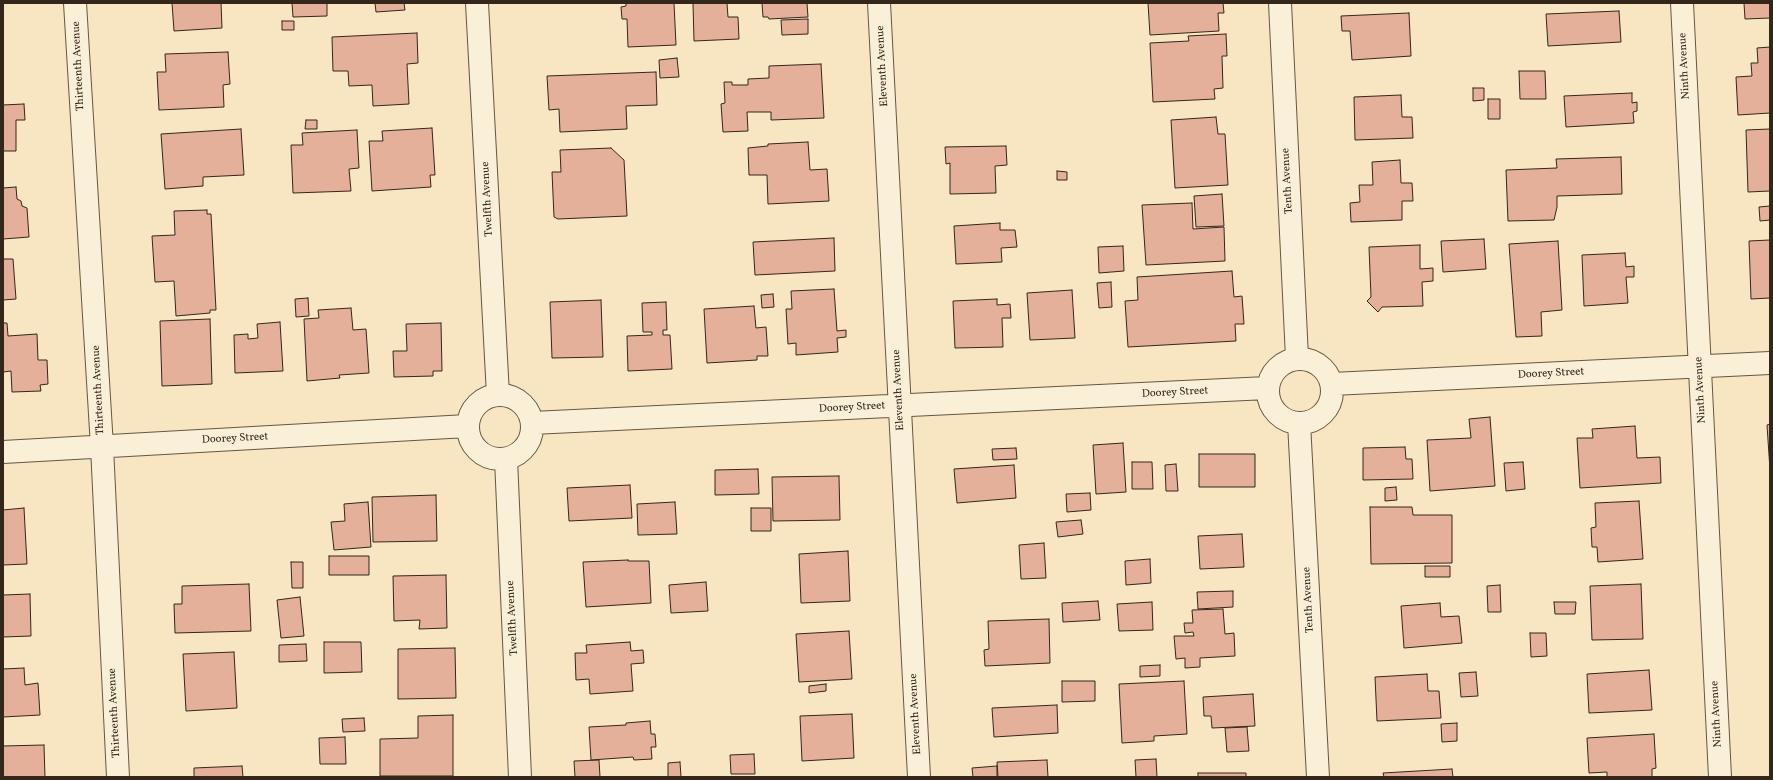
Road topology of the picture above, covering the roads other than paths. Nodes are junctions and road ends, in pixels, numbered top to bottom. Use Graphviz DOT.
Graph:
graph roads {
  1 [pos="75,3"];
  2 [pos="477,3"];
  3 [pos="879,3"];
  4 [pos="1280,3"];
  5 [pos="1682,3"];
  6 [pos="1297,358"];
  7 [pos="1770,363"];
  8 [pos="1700,367"];
  9 [pos="1332,384"];
  10 [pos="1267,388"];
  11 [pos="498,395"];
  12 [pos="900,406"];
  13 [pos="532,423"];
  14 [pos="1299,423"];
  15 [pos="467,426"];
  16 [pos="102,447"];
  17 [pos="3,452"];
  18 [pos="506,459"];
  19 [pos="118,777"];
  20 [pos="520,777"];
  21 [pos="919,777"];
  22 [pos="1318,777"];
  23 [pos="1720,777"];
  1 -- 16 [label="street, Thirteenth Avenue"];
  2 -- 11 [label="street, Twelfth Avenue"];
  3 -- 12 [label="street, Eleventh Avenue"];
  4 -- 6 [label="street, Tenth Avenue"];
  5 -- 8 [label="street, Ninth Avenue"];
  6 -- 9 [label="street"];
  6 -- 10 [label="street"];
  7 -- 8 [label="street, Doorey Street"];
  8 -- 9 [label="street, Doorey Street"];
  8 -- 23 [label="street, Ninth Avenue"];
  9 -- 14 [label="street"];
  10 -- 12 [label="street, Doorey Street"];
  10 -- 14 [label="street"];
  11 -- 13 [label="street"];
  11 -- 15 [label="street"];
  12 -- 13 [label="street, Doorey Street"];
  12 -- 21 [label="street, Eleventh Avenue"];
  13 -- 18 [label="street"];
  14 -- 22 [label="street, Tenth Avenue"];
  15 -- 16 [label="street, Doorey Street"];
  15 -- 18 [label="street"];
  16 -- 17 [label="street, Doorey Street"];
  16 -- 19 [label="street, Thirteenth Avenue"];
  18 -- 20 [label="street, Twelfth Avenue"];
}
